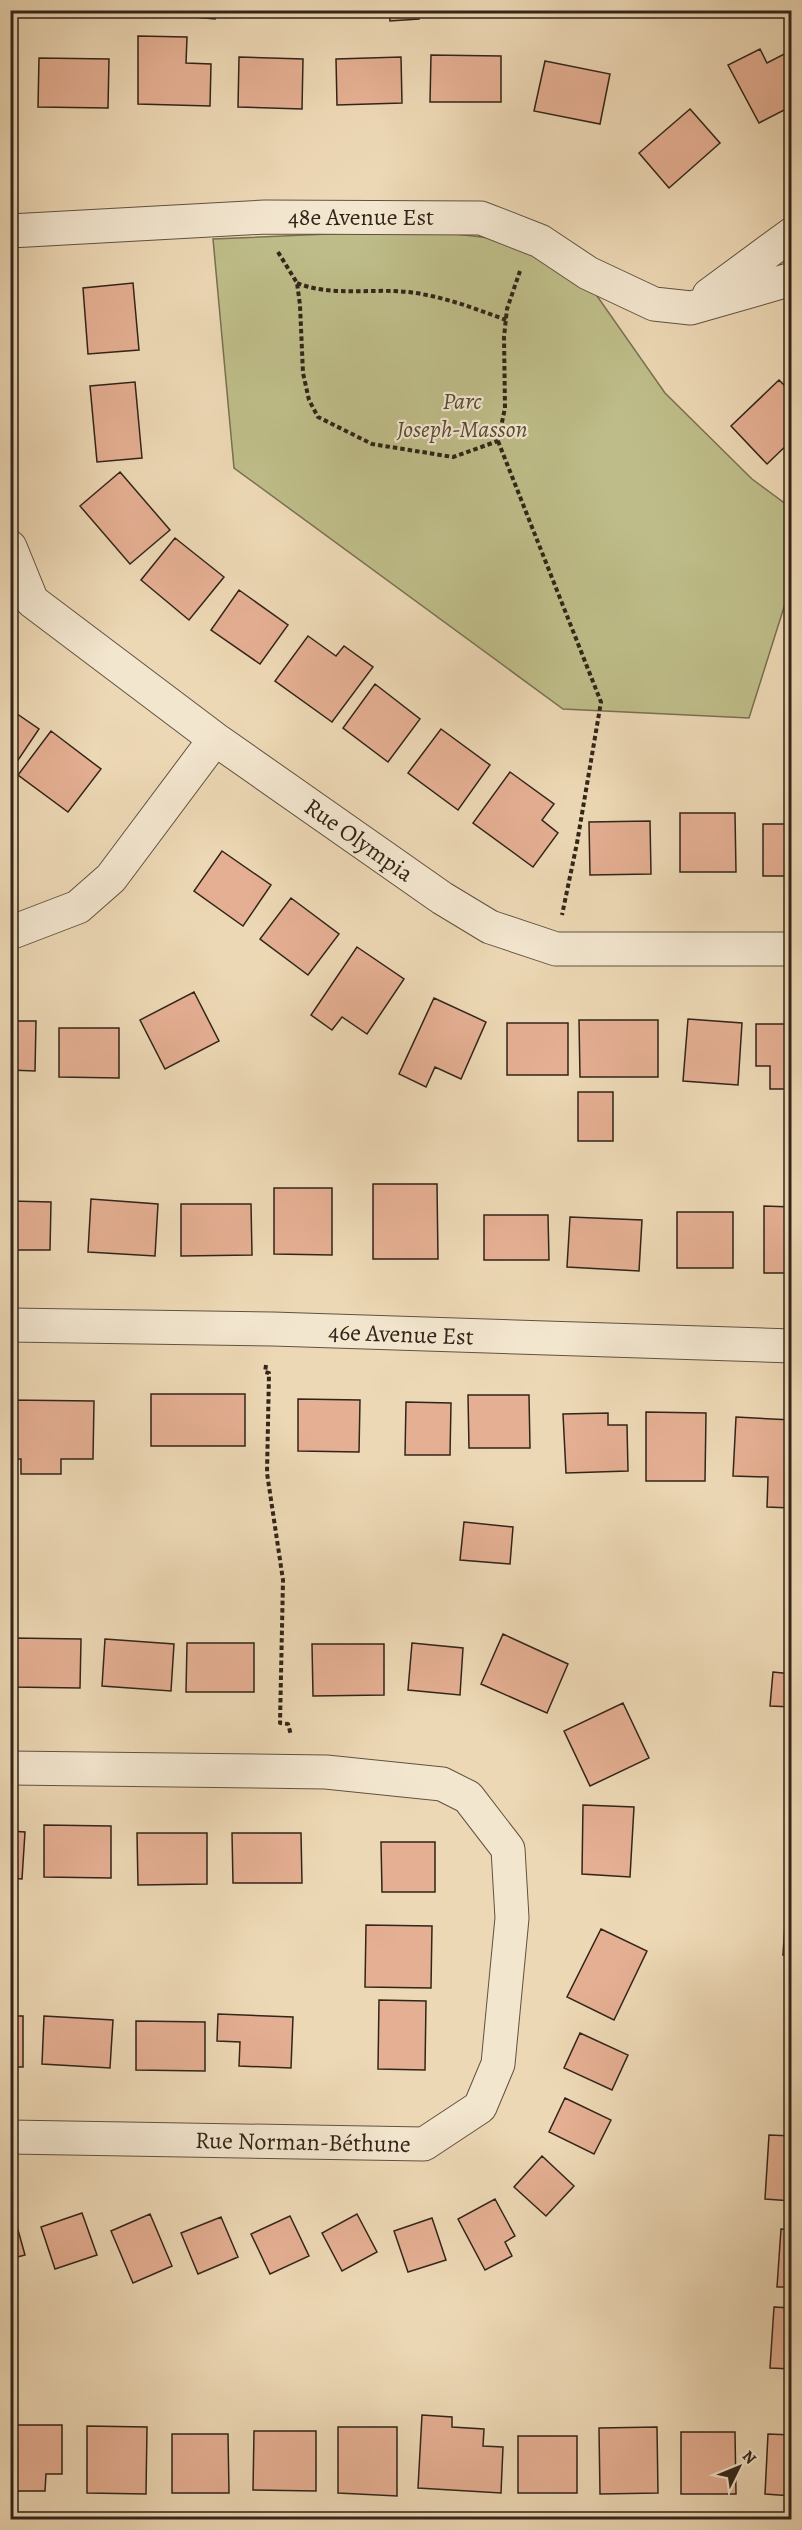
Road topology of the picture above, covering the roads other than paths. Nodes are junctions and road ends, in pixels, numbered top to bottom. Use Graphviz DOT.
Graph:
graph roads {
  1 [pos="10,231"];
  2 [pos="792,234"];
  3 [pos="792,279"];
  4 [pos="691,308"];
  5 [pos="10,547"];
  6 [pos="215,738"];
  7 [pos="10,933"];
  8 [pos="792,950"];
  9 [pos="10,1325"];
  10 [pos="792,1346"];
  11 [pos="10,1768"];
  12 [pos="10,2137"];
  1 -- 4 [label="street, 48e Avenue Est"];
  2 -- 4 [label="street"];
  3 -- 4 [label="street, 48e Avenue Est"];
  5 -- 6 [label="street, Rue Olympia"];
  6 -- 7 [label="street"];
  6 -- 8 [label="street, Rue Olympia"];
  9 -- 10 [label="street, 46e Avenue Est"];
  11 -- 12 [label="street, Rue Norman-Béthune"];
}
